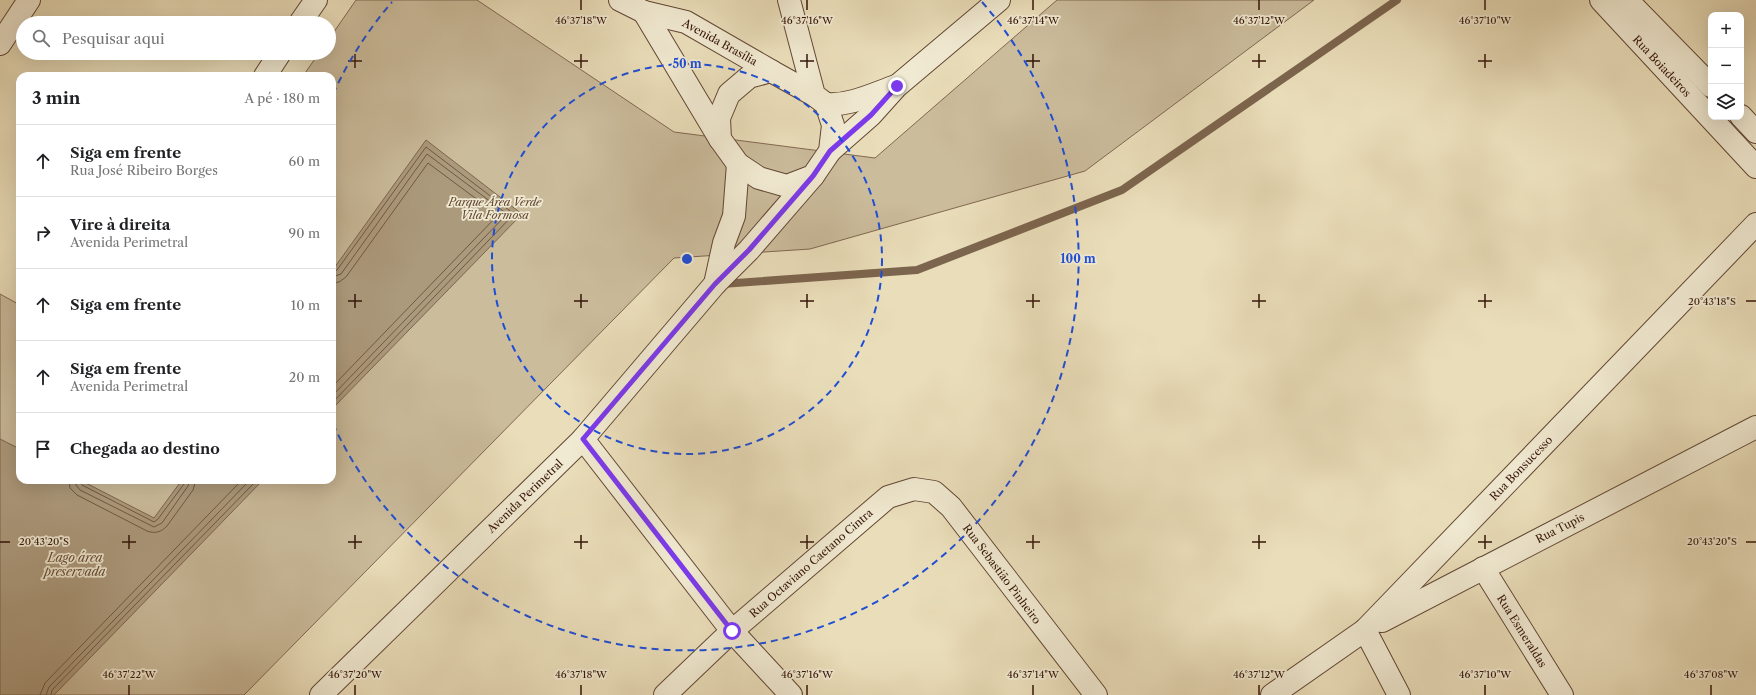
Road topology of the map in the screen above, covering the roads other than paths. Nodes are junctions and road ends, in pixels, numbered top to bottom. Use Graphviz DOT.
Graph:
graph roads {
  1 [pos="29,0"];
  2 [pos="316,0"];
  3 [pos="620,0"];
  4 [pos="789,0"];
  5 [pos="999,0"];
  6 [pos="1601,0"];
  7 [pos="1627,0"];
  8 [pos="644,12"];
  9 [pos="18,16"];
  10 [pos="305,16"];
  11 [pos="16,20"];
  12 [pos="0,44"];
  13 [pos="275,60"];
  14 [pos="771,71"];
  15 [pos="268,72"];
  16 [pos="1709,84"];
  17 [pos="897,86"];
  18 [pos="820,99"];
  19 [pos="1744,119"];
  20 [pos="1756,132"];
  21 [pos="720,139"];
  22 [pos="830,151"];
  23 [pos="738,164"];
  24 [pos="1756,167"];
  25 [pos="813,176"];
  26 [pos="1756,224"];
  27 [pos="715,284"];
  28 [pos="1756,427"];
  29 [pos="583,439"];
  30 [pos="888,498"];
  31 [pos="1483,568"];
  32 [pos="1365,630"];
  33 [pos="732,631"];
  34 [pos="321,695"];
  35 [pos="665,695"];
  36 [pos="791,695"];
  37 [pos="1096,695"];
  38 [pos="1272,695"];
  39 [pos="1399,695"];
  40 [pos="1562,695"];
  1 -- 9 [label="street"];
  2 -- 10 [label="street"];
  3 -- 8 [label="street, Avenida Brasília"];
  4 -- 18 [label="street"];
  5 -- 17 [label="street"];
  6 -- 24 [label="street, Rua Boiadeiros"];
  7 -- 16 [label="street, Rua Boiadeiros"];
  8 -- 14 [label="street, Avenida Brasília"];
  8 -- 21 [label="street"];
  11 -- 12 [label="street"];
  13 -- 15 [label="street"];
  14 -- 18 [label="street"];
  14 -- 21 [label="street"];
  17 -- 18 [label="street"];
  17 -- 22 [label="street"];
  18 -- 22 [label="street"];
  19 -- 20 [label="street"];
  21 -- 23 [label="street"];
  22 -- 25 [label="street"];
  23 -- 25 [label="street"];
  23 -- 27 [label="street, Avenida Perimetral"];
  25 -- 27 [label="street, Avenida Perimetral"];
  26 -- 32 [label="street, Rua Bonsucesso"];
  27 -- 29 [label="street, Avenida Perimetral"];
  28 -- 31 [label="street, Rua Tupis"];
  29 -- 33 [label="street"];
  29 -- 34 [label="street, Avenida Perimetral"];
  30 -- 33 [label="street, Rua Octaviano Caetano Cintra"];
  30 -- 37 [label="street, Rua Sebastião Pinheiro"];
  31 -- 32 [label="street, Rua Tupis"];
  31 -- 40 [label="street, Rua Esmeraldas"];
  32 -- 38 [label="street, Rua Bonsucesso"];
  32 -- 39 [label="street"];
  33 -- 35 [label="street, Rua Octaviano Caetano Cintra"];
  33 -- 36 [label="street"];
}
